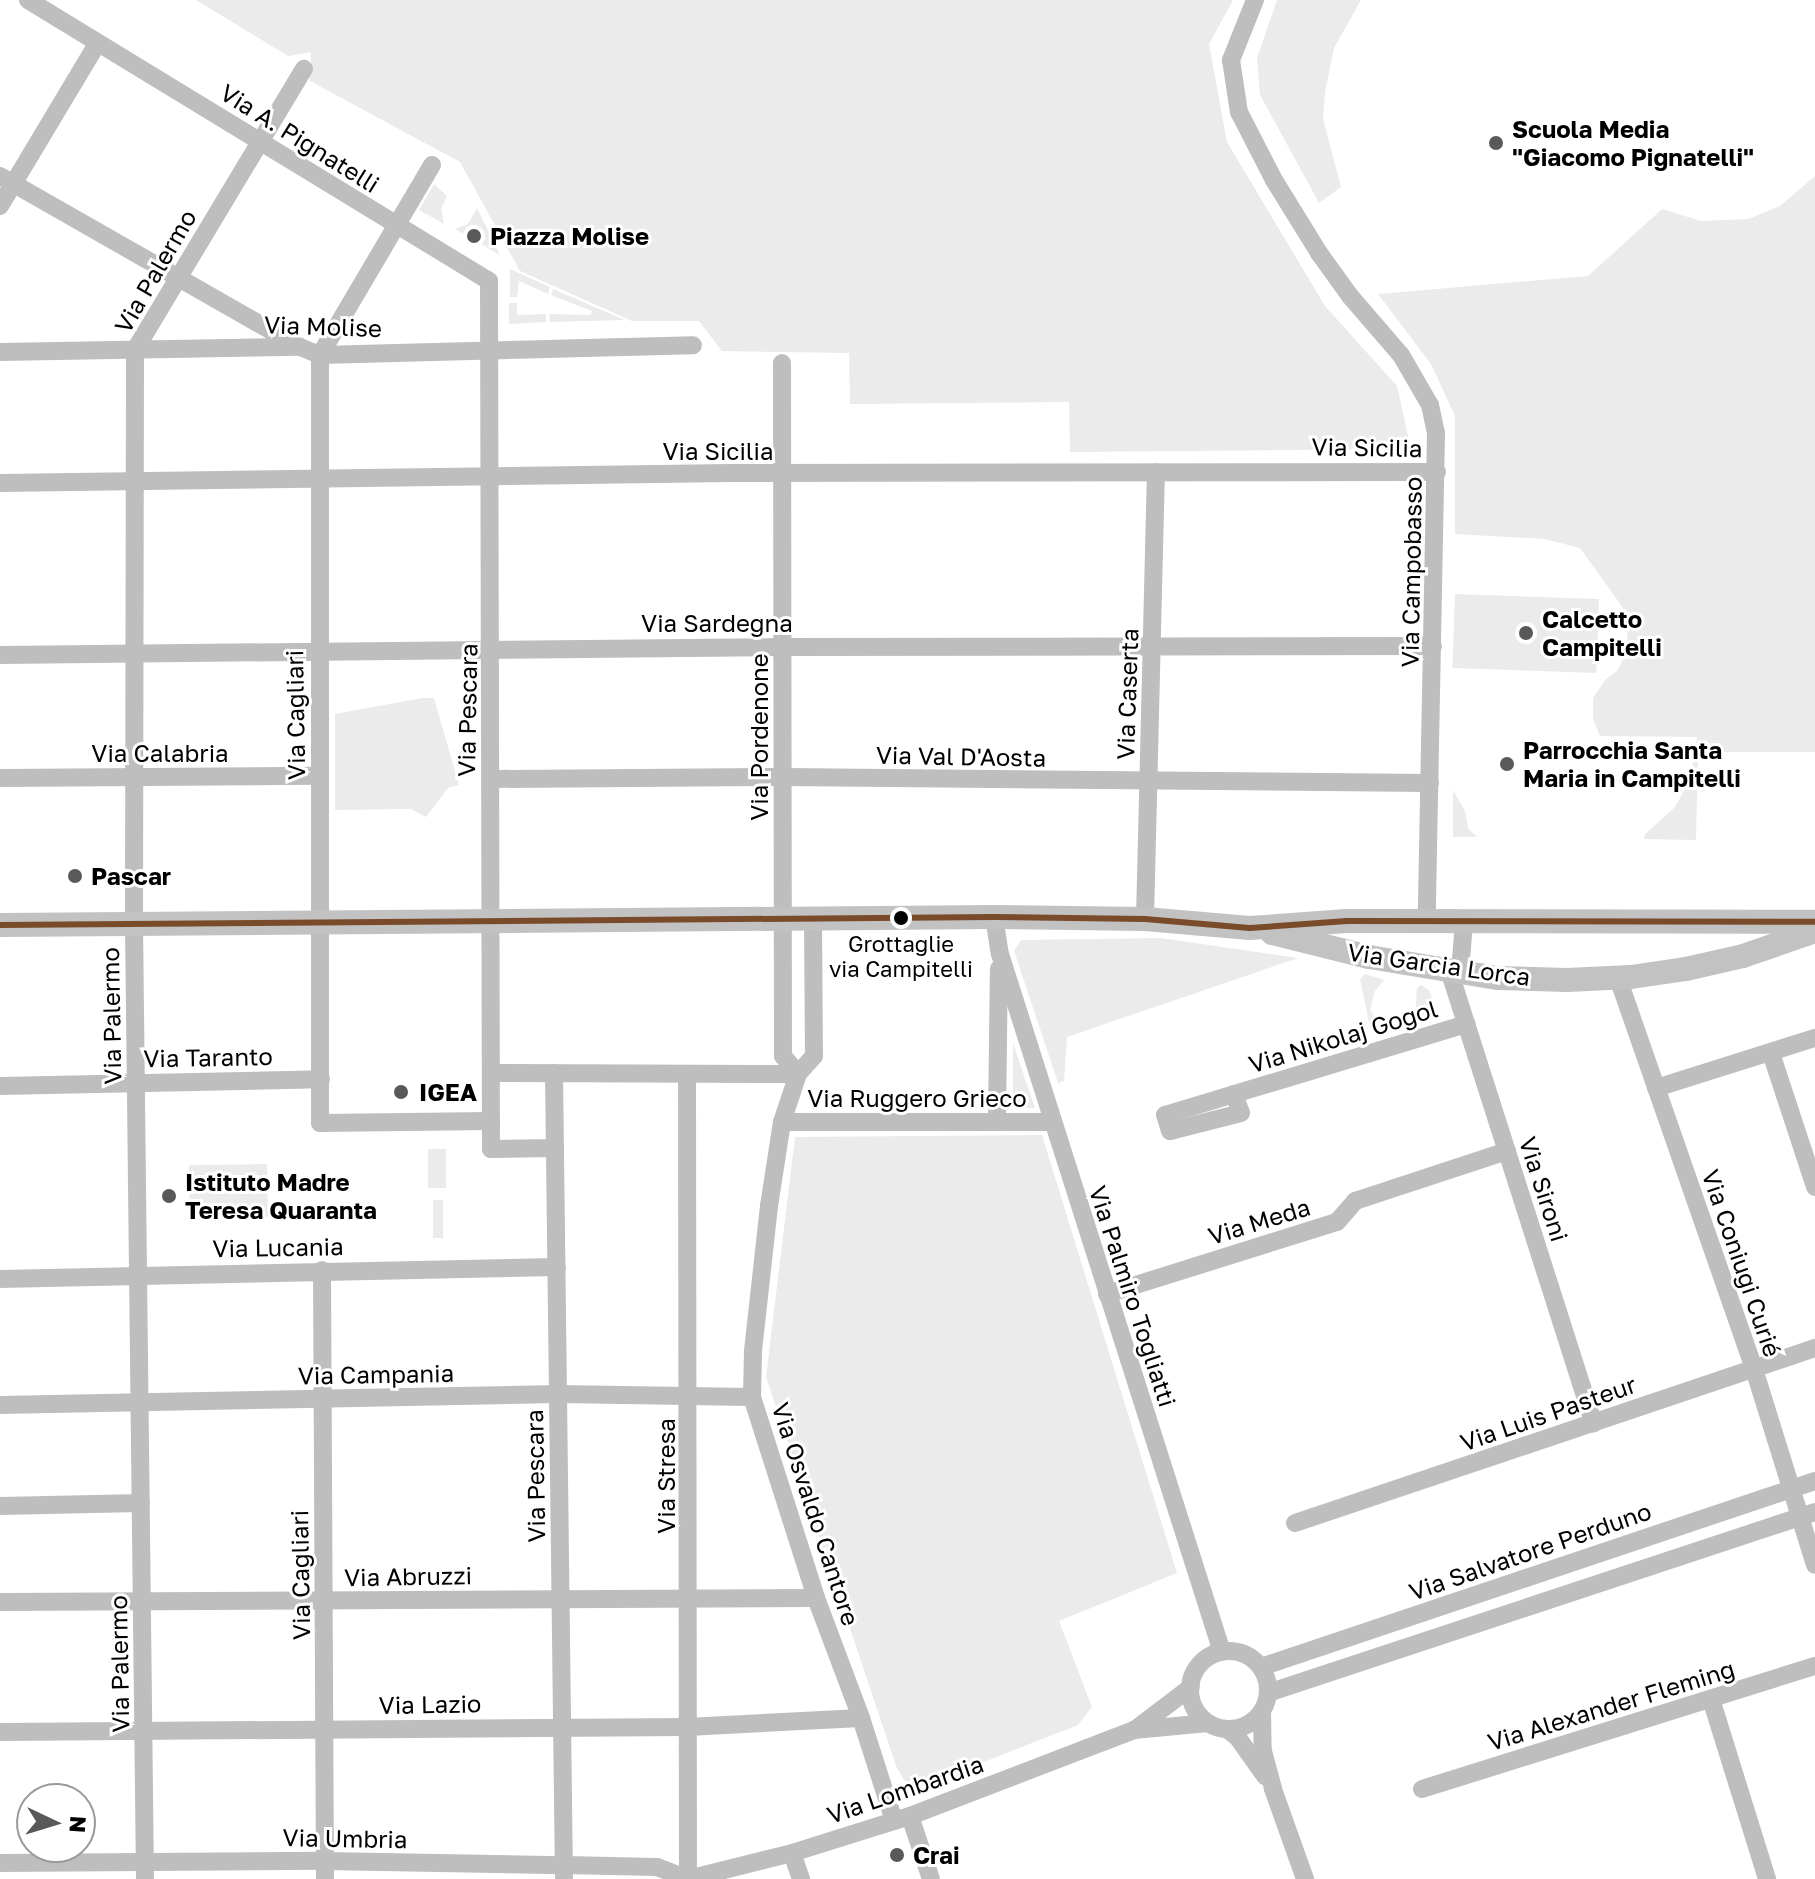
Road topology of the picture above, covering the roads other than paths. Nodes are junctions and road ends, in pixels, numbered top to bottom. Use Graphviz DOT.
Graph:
graph roads {
  1 [pos="28,0"];
  2 [pos="1255,0"];
  3 [pos="97,44"];
  4 [pos="304,69"];
  5 [pos="260,139"];
  6 [pos="432,165"];
  7 [pos="7,180"];
  8 [pos="0,206"];
  9 [pos="394,225"];
  10 [pos="178,275"];
  11 [pos="693,345"];
  12 [pos="300,347"];
  13 [pos="491,349"];
  14 [pos="135,350"];
  15 [pos="0,352"];
  16 [pos="320,355"];
  17 [pos="782,363"];
  18 [pos="1156,472"];
  19 [pos="1437,472"];
  20 [pos="782,475"];
  21 [pos="491,478"];
  22 [pos="134,481"];
  23 [pos="318,481"];
  24 [pos="0,483"];
  25 [pos="1433,646"];
  26 [pos="783,647"];
  27 [pos="493,649"];
  28 [pos="1153,649"];
  29 [pos="318,650"];
  30 [pos="134,653"];
  31 [pos="0,655"];
  32 [pos="320,776"];
  33 [pos="133,777"];
  34 [pos="783,777"];
  35 [pos="0,778"];
  36 [pos="491,779"];
  37 [pos="1148,782"];
  38 [pos="1430,783"];
  39 [pos="994,917"];
  40 [pos="490,918"];
  41 [pos="784,918"];
  42 [pos="813,919"];
  43 [pos="1145,919"];
  44 [pos="134,921"];
  45 [pos="322,921"];
  46 [pos="1427,921"];
  47 [pos="1464,922"];
  48 [pos="1815,922"];
  49 [pos="0,925"];
  50 [pos="1250,928"];
  51 [pos="1815,931"];
  52 [pos="1000,954"];
  53 [pos="1455,971"];
  54 [pos="1618,978"];
  55 [pos="1467,1024"];
  56 [pos="1815,1038"];
  57 [pos="1771,1053"];
  58 [pos="492,1073"];
  59 [pos="554,1073"];
  60 [pos="687,1074"];
  61 [pos="798,1074"];
  62 [pos="321,1079"];
  63 [pos="136,1083"];
  64 [pos="0,1086"];
  65 [pos="1656,1088"];
  66 [pos="1234,1094"];
  67 [pos="491,1121"];
  68 [pos="782,1122"];
  69 [pos="997,1122"];
  70 [pos="1053,1122"];
  71 [pos="555,1148"];
  72 [pos="1507,1151"];
  73 [pos="1815,1187"];
  74 [pos="557,1267"];
  75 [pos="322,1270"];
  76 [pos="138,1274"];
  77 [pos="0,1279"];
  78 [pos="1107,1294"];
  79 [pos="1815,1348"];
  80 [pos="1754,1369"];
  81 [pos="558,1394"];
  82 [pos="690,1394"];
  83 [pos="752,1397"];
  84 [pos="322,1399"];
  85 [pos="139,1404"];
  86 [pos="0,1405"];
  87 [pos="1594,1423"];
  88 [pos="1815,1481"];
  89 [pos="1792,1489"];
  90 [pos="141,1503"];
  91 [pos="0,1506"];
  92 [pos="1807,1515"];
  93 [pos="1295,1523"];
  94 [pos="1815,1565"];
  95 [pos="561,1598"];
  96 [pos="689,1598"];
  97 [pos="816,1598"];
  98 [pos="324,1600"];
  99 [pos="0,1602"];
  100 [pos="142,1602"];
  101 [pos="1222,1652"];
  102 [pos="1815,1666"];
  103 [pos="1261,1667"];
  104 [pos="1191,1687"];
  105 [pos="1268,1693"];
  106 [pos="1711,1699"];
  107 [pos="1262,1712"];
  108 [pos="861,1718"];
  109 [pos="1208,1723"];
  110 [pos="563,1727"];
  111 [pos="687,1727"];
  112 [pos="1227,1729"];
  113 [pos="143,1730"];
  114 [pos="326,1730"];
  115 [pos="1134,1730"];
  116 [pos="0,1732"];
  117 [pos="1273,1789"];
  118 [pos="1422,1789"];
  119 [pos="902,1818"];
  120 [pos="792,1853"];
  121 [pos="0,1863"];
  122 [pos="145,1870"];
  123 [pos="325,1870"];
  124 [pos="564,1872"];
  125 [pos="688,1879"];
  126 [pos="801,1879"];
  127 [pos="931,1879"];
  128 [pos="1305,1879"];
  129 [pos="1767,1879"];
  1 -- 3 [label="street, Via A. Pignatelli"];
  2 -- 19 [label="street, Via Campobasso"];
  3 -- 5 [label="street, Via A. Pignatelli"];
  3 -- 7 [label="street"];
  4 -- 5 [label="street, Via Palermo"];
  5 -- 9 [label="street, Via A. Pignatelli"];
  5 -- 10 [label="street, Via Palermo"];
  6 -- 9 [label="street, Via Cagliari"];
  7 -- 8 [label="street"];
  7 -- 10 [label="street"];
  9 -- 13 [label="street, Via A. Pignatelli"];
  9 -- 16 [label="street, Via Cagliari"];
  10 -- 12 [label="street"];
  10 -- 14 [label="street, Via Palermo"];
  11 -- 13 [label="street, Via Molise"];
  12 -- 14 [label="street, Via Molise"];
  12 -- 16 [label="street, Via Molise"];
  13 -- 16 [label="street, Via Molise"];
  13 -- 21 [label="street, Via Pescara"];
  14 -- 15 [label="street, Via Molise"];
  14 -- 22 [label="street, Via Palermo"];
  16 -- 23 [label="street, Via Cagliari"];
  17 -- 20 [label="street, Via Pordenone"];
  18 -- 19 [label="street, Via Sicilia"];
  18 -- 20 [label="street, Via Sicilia"];
  18 -- 28 [label="street, Via Caserta"];
  19 -- 25 [label="street, Via Campobasso"];
  20 -- 21 [label="street, Via Sicilia"];
  20 -- 26 [label="street, Via Pordenone"];
  21 -- 23 [label="street, Via Sicilia"];
  21 -- 27 [label="street, Via Pescara"];
  22 -- 23 [label="street, Via Sicilia"];
  22 -- 24 [label="street, Via Sicilia"];
  22 -- 30 [label="street, Via Palermo"];
  23 -- 29 [label="street, Via Cagliari"];
  25 -- 28 [label="street, Via Sardegna"];
  25 -- 38 [label="street, Via Campobasso"];
  26 -- 27 [label="street, Via Sardegna"];
  26 -- 28 [label="street, Via Sardegna"];
  26 -- 34 [label="street, Via Pordenone"];
  27 -- 29 [label="street, Via Sardegna"];
  27 -- 36 [label="street, Via Pescara"];
  28 -- 37 [label="street, Via Caserta"];
  29 -- 30 [label="street, Via Sardegna"];
  29 -- 32 [label="street, Via Cagliari"];
  30 -- 31 [label="street, Via Sardegna"];
  30 -- 33 [label="street, Via Palermo"];
  32 -- 33 [label="street, Via Calabria"];
  32 -- 45 [label="street, Via Cagliari"];
  33 -- 35 [label="street, Via Calabria"];
  33 -- 44 [label="street, Via Palermo"];
  34 -- 36 [label="street, Via Val D'Aosta"];
  34 -- 37 [label="street, Via Val D'Aosta"];
  34 -- 41 [label="street, Via Pordenone"];
  36 -- 40 [label="street, Via Pescara"];
  37 -- 38 [label="street, Via Val D'Aosta"];
  37 -- 43 [label="street, Via Caserta"];
  38 -- 46 [label="street, Via Campobasso"];
  39 -- 42 [label="street"];
  39 -- 43 [label="street"];
  39 -- 52 [label="street, Via Palmiro Togliatti"];
  40 -- 41 [label="street"];
  40 -- 45 [label="street"];
  40 -- 58 [label="street, Via Pescara"];
  41 -- 42 [label="street"];
  41 -- 61 [label="street"];
  42 -- 61 [label="street, Via Osvaldo Cantore"];
  43 -- 50 [label="street"];
  44 -- 45 [label="street"];
  44 -- 49 [label="street"];
  44 -- 63 [label="street, Via Palermo"];
  45 -- 62 [label="street, Via Cagliari"];
  46 -- 47 [label="street"];
  46 -- 50 [label="street"];
  47 -- 48 [label="street"];
  47 -- 53 [label="street"];
  50 -- 53 [label="street, Via Garcia Lorca"];
  51 -- 54 [label="street, Via Garcia Lorca"];
  52 -- 69 [label="street, Via Palmiro Togliatti"];
  52 -- 70 [label="street, Via Palmiro Togliatti"];
  53 -- 54 [label="street, Via Garcia Lorca"];
  53 -- 55 [label="street, Via Sironi"];
  54 -- 65 [label="street, Via Coniugi Curié"];
  55 -- 66 [label="street, Via Nikolaj Gogol"];
  55 -- 72 [label="street, Via Sironi"];
  56 -- 57 [label="street"];
  57 -- 65 [label="street"];
  57 -- 73 [label="street"];
  58 -- 59 [label="street"];
  58 -- 67 [label="street, Via Pescara"];
  59 -- 60 [label="street"];
  59 -- 71 [label="street, Via Pescara"];
  60 -- 61 [label="street"];
  60 -- 82 [label="street, Via Stresa"];
  61 -- 68 [label="street, Via Osvaldo Cantore"];
  62 -- 63 [label="street, Via Taranto"];
  62 -- 67 [label="street, Via Cagliari"];
  63 -- 64 [label="street, Via Taranto"];
  63 -- 76 [label="street, Via Palermo"];
  65 -- 80 [label="street, Via Coniugi Curié"];
  67 -- 71 [label="street"];
  68 -- 69 [label="street, Via Ruggero Grieco"];
  68 -- 83 [label="street, Via Osvaldo Cantore"];
  69 -- 70 [label="street, Via Ruggero Grieco"];
  70 -- 78 [label="street, Via Palmiro Togliatti"];
  71 -- 74 [label="street, Via Pescara"];
  72 -- 78 [label="street, Via Meda"];
  72 -- 87 [label="street, Via Sironi"];
  74 -- 75 [label="street, Via Lucania"];
  74 -- 81 [label="street, Via Pescara"];
  75 -- 76 [label="street, Via Lucania"];
  75 -- 84 [label="street, Via Cagliari"];
  76 -- 77 [label="street, Via Lucania"];
  76 -- 85 [label="street, Via Palermo"];
  78 -- 101 [label="street, Via Palmiro Togliatti"];
  79 -- 80 [label="street, Via Luis Pasteur"];
  80 -- 87 [label="street, Via Luis Pasteur"];
  80 -- 89 [label="street, Via Coniugi Curié"];
  81 -- 82 [label="street, Via Campania"];
  81 -- 84 [label="street, Via Campania"];
  81 -- 95 [label="street, Via Pescara"];
  82 -- 83 [label="street, Via Campania"];
  82 -- 96 [label="street, Via Stresa"];
  83 -- 97 [label="street, Via Osvaldo Cantore"];
  84 -- 85 [label="street, Via Campania"];
  84 -- 98 [label="street, Via Cagliari"];
  85 -- 86 [label="street, Via Campania"];
  85 -- 90 [label="street, Via Palermo"];
  87 -- 93 [label="street, Via Luis Pasteur"];
  88 -- 89 [label="street, Via Salvatore Perduno"];
  89 -- 92 [label="street, Via Coniugi Curié"];
  89 -- 103 [label="street, Via Salvatore Perduno"];
  90 -- 91 [label="street"];
  90 -- 100 [label="street, Via Palermo"];
  92 -- 94 [label="street, Via Coniugi Curié"];
  92 -- 105 [label="street"];
  95 -- 96 [label="street, Via Abruzzi"];
  95 -- 98 [label="street, Via Abruzzi"];
  95 -- 110 [label="street, Via Pescara"];
  96 -- 97 [label="street, Via Abruzzi"];
  96 -- 111 [label="street, Via Stresa"];
  97 -- 108 [label="street, Via Osvaldo Cantore"];
  98 -- 100 [label="street, Via Abruzzi"];
  98 -- 114 [label="street, Via Cagliari"];
  99 -- 100 [label="street, Via Abruzzi"];
  100 -- 113 [label="street, Via Palermo"];
  101 -- 103 [label="street"];
  101 -- 104 [label="street"];
  102 -- 106 [label="street, Via Alexander Fleming"];
  103 -- 105 [label="street"];
  104 -- 109 [label="street"];
  104 -- 115 [label="street, Via Lombardia"];
  105 -- 107 [label="street"];
  106 -- 118 [label="street, Via Alexander Fleming"];
  106 -- 129 [label="street"];
  107 -- 112 [label="street"];
  107 -- 117 [label="street"];
  108 -- 111 [label="street, Via Lazio"];
  108 -- 119 [label="street, Via Osvaldo Cantore"];
  109 -- 112 [label="street"];
  109 -- 115 [label="street, Via Lombardia"];
  110 -- 111 [label="street, Via Lazio"];
  110 -- 114 [label="street, Via Lazio"];
  110 -- 124 [label="street, Via Pescara"];
  111 -- 125 [label="street, Via Stresa"];
  112 -- 117 [label="street"];
  113 -- 114 [label="street, Via Lazio"];
  113 -- 116 [label="street, Via Lazio"];
  113 -- 122 [label="street, Via Palermo"];
  114 -- 123 [label="street, Via Cagliari"];
  115 -- 119 [label="street, Via Lombardia"];
  117 -- 128 [label="street"];
  119 -- 120 [label="street, Via Lombardia"];
  119 -- 127 [label="street, Via Osvaldo Cantore"];
  120 -- 125 [label="street, Via Lombardia"];
  120 -- 126 [label="street"];
  121 -- 122 [label="street, Via Umbria"];
  122 -- 123 [label="street, Via Umbria"];
  123 -- 124 [label="street, Via Umbria"];
  124 -- 125 [label="street, Via Umbria"];
}
